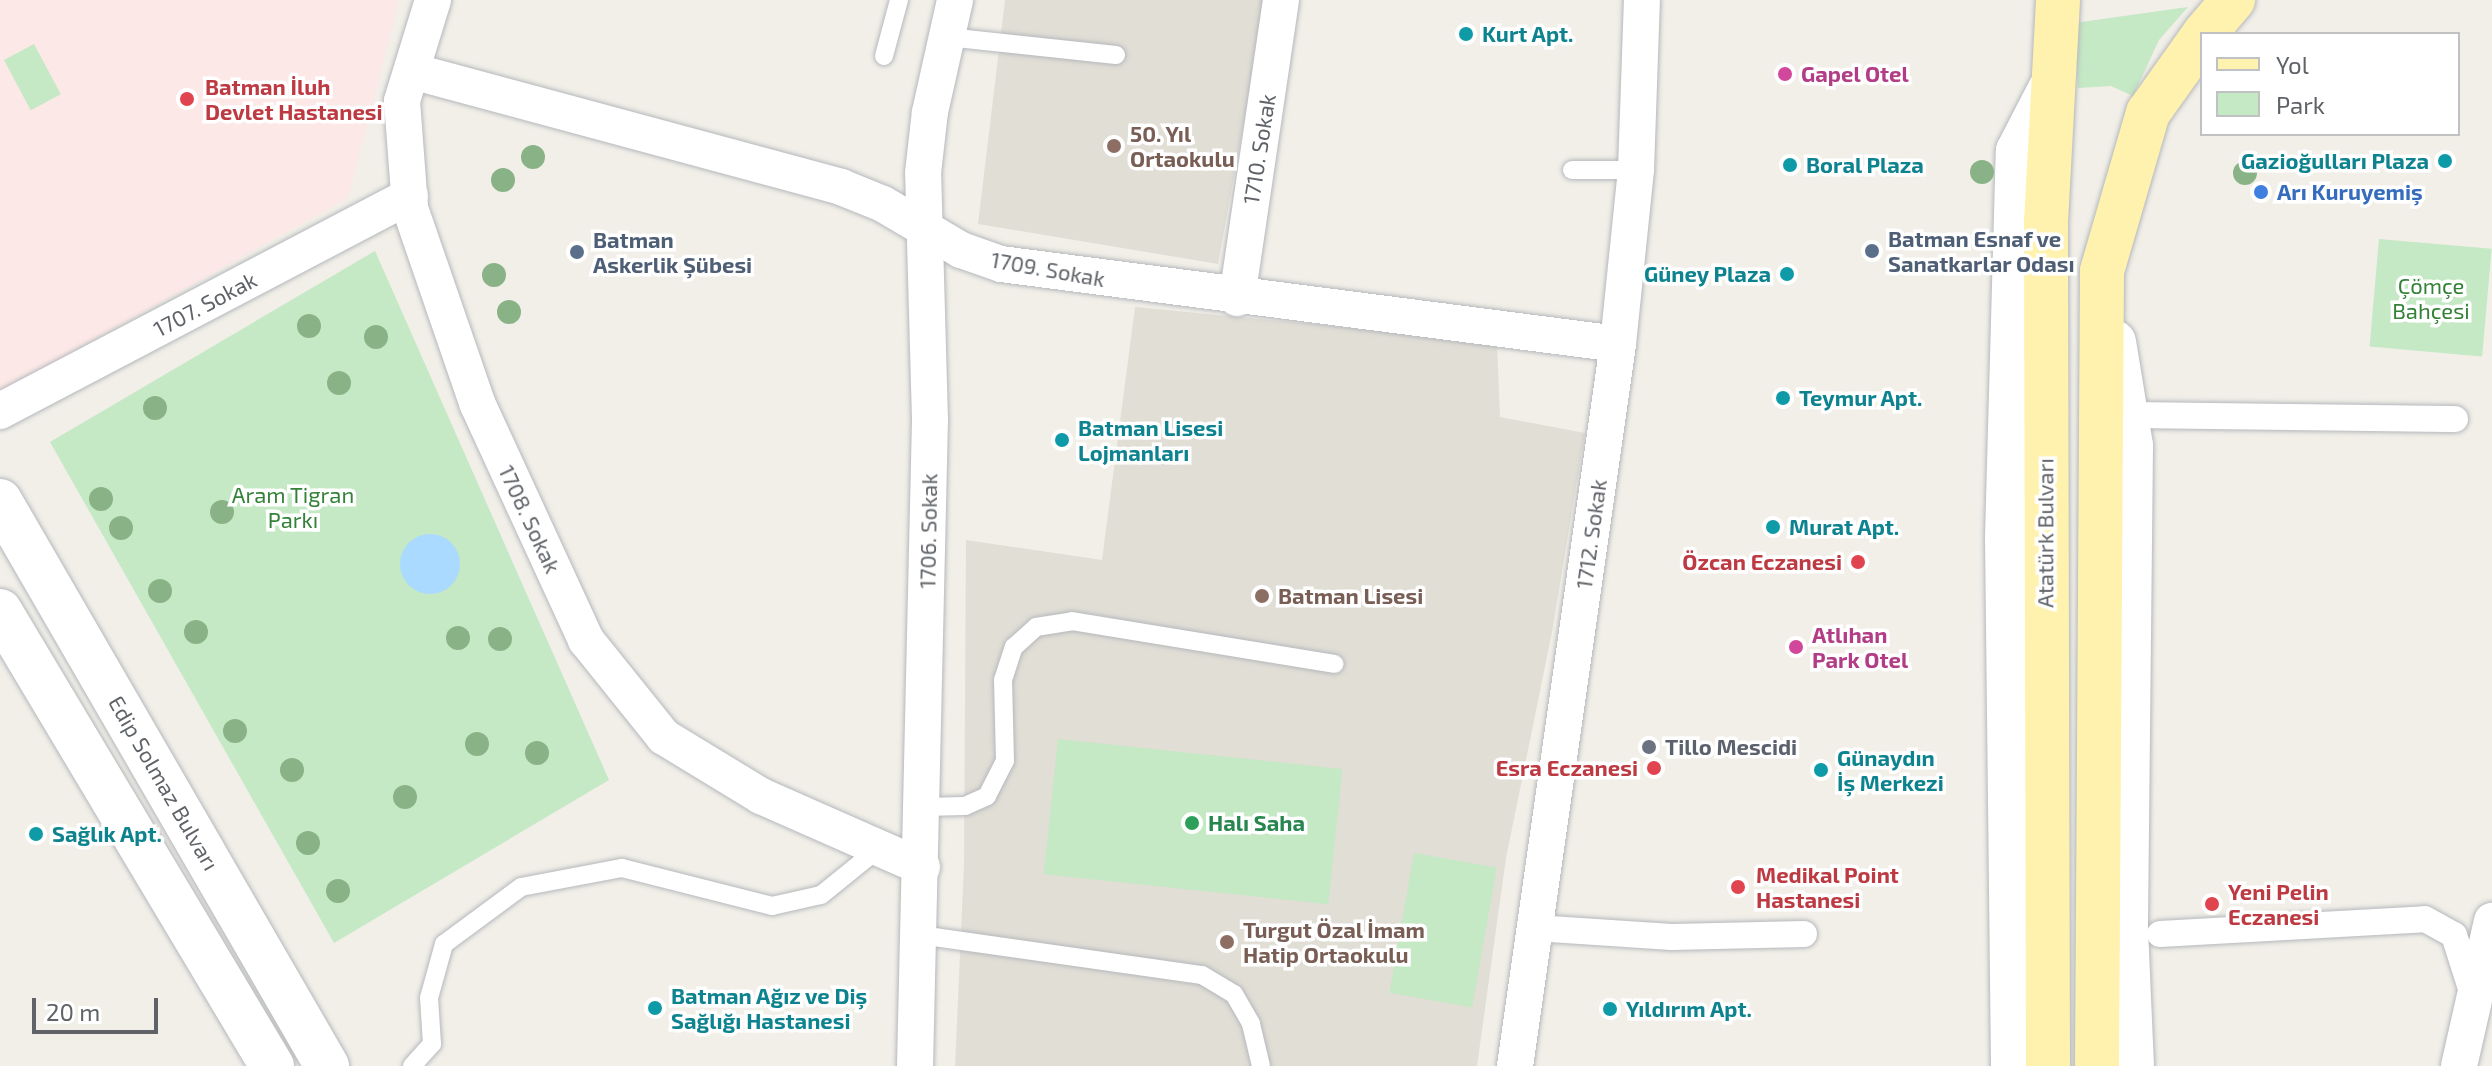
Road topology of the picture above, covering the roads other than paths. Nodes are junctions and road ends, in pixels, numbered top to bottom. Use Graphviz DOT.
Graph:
graph roads {
  1 [pos="433,0"];
  2 [pos="899,0"];
  3 [pos="955,0"];
  4 [pos="1281,0"];
  5 [pos="1642,0"];
  6 [pos="2058,0"];
  7 [pos="2233,0"];
  8 [pos="2206,32"];
  9 [pos="947,37"];
  10 [pos="2200,39"];
  11 [pos="1116,55"];
  12 [pos="884,56"];
  13 [pos="412,71"];
  14 [pos="2049,91"];
  15 [pos="1572,170"];
  16 [pos="1636,170"];
  17 [pos="410,196"];
  18 [pos="923,226"];
  19 [pos="2102,271"];
  20 [pos="1237,298"];
  21 [pos="1618,344"];
  22 [pos="0,411"];
  23 [pos="2126,415"];
  24 [pos="2455,419"];
  25 [pos="0,501"];
  26 [pos="0,611"];
  27 [pos="1334,664"];
  28 [pos="923,807"];
  29 [pos="879,848"];
  30 [pos="922,867"];
  31 [pos="2492,921"];
  32 [pos="1535,928"];
  33 [pos="1804,934"];
  34 [pos="2160,934"];
  35 [pos="920,935"];
  36 [pos="2483,1001"];
  37 [pos="272,1066"];
  38 [pos="327,1066"];
  39 [pos="412,1066"];
  40 [pos="915,1066"];
  41 [pos="1261,1066"];
  42 [pos="1515,1066"];
  43 [pos="2013,1066"];
  44 [pos="2048,1066"];
  45 [pos="2097,1066"];
  46 [pos="2132,1066"];
  47 [pos="2459,1066"];
  1 -- 13 [label="street, 1708. Sokak"];
  2 -- 12 [label="lane"];
  3 -- 9 [label="street, 1706. Sokak"];
  4 -- 20 [label="street, 1710. Sokak"];
  5 -- 16 [label="street, 1712. Sokak"];
  6 -- 14 [label="main road, Atatürk Bulvarı"];
  7 -- 8 [label="main road"];
  9 -- 11 [label="lane"];
  9 -- 18 [label="street, 1706. Sokak"];
  10 -- 19 [label="main road"];
  13 -- 17 [label="street, 1708. Sokak"];
  13 -- 18 [label="street, 1709. Sokak"];
  14 -- 43 [label="street"];
  14 -- 44 [label="main road, Atatürk Bulvarı"];
  15 -- 16 [label="lane"];
  16 -- 21 [label="street, 1712. Sokak"];
  17 -- 22 [label="street, 1707. Sokak"];
  17 -- 29 [label="street, 1708. Sokak"];
  18 -- 20 [label="street, 1709. Sokak"];
  18 -- 28 [label="street, 1706. Sokak"];
  19 -- 23 [label="street"];
  19 -- 45 [label="main road"];
  20 -- 21 [label="street, 1709. Sokak"];
  21 -- 32 [label="street, 1712. Sokak"];
  23 -- 24 [label="street"];
  23 -- 46 [label="street"];
  25 -- 38 [label="street, Edip Solmaz Bulvarı"];
  26 -- 37 [label="street"];
  27 -- 28 [label="lane"];
  28 -- 30 [label="street, 1706. Sokak"];
  29 -- 30 [label="street, 1708. Sokak"];
  29 -- 39 [label="lane"];
  30 -- 35 [label="street, 1706. Sokak"];
  31 -- 36 [label="street"];
  32 -- 33 [label="street"];
  32 -- 42 [label="street, 1712. Sokak"];
  34 -- 36 [label="street"];
  35 -- 40 [label="street, 1706. Sokak"];
  35 -- 41 [label="lane"];
  36 -- 47 [label="street"];
}
